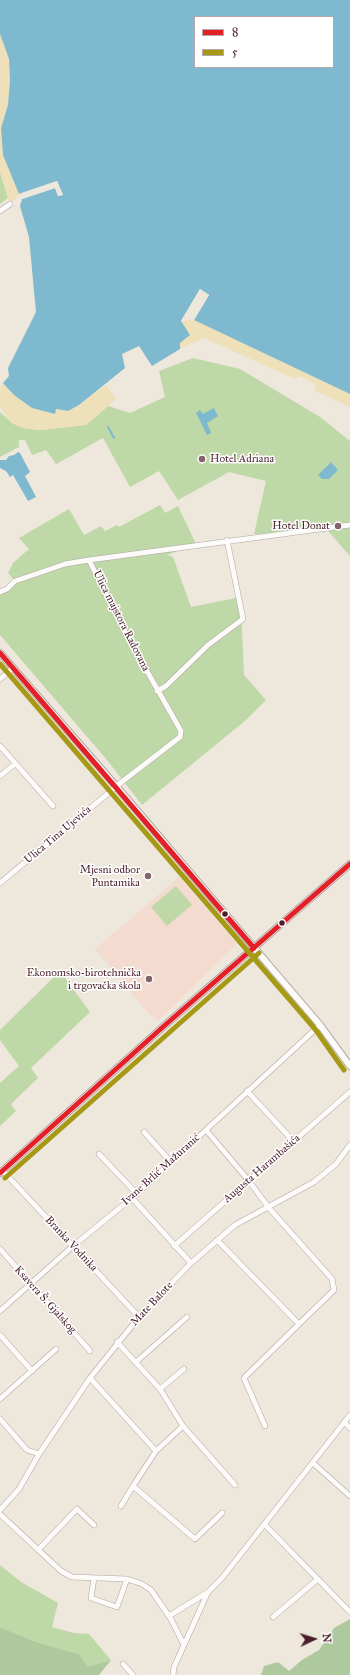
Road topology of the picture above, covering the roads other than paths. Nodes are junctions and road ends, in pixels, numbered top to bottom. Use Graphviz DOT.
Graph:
graph roads {
  1 [pos="10,204"];
  2 [pos="0,211"];
  3 [pos="350,525"];
  4 [pos="227,540"];
  5 [pos="89,560"];
  6 [pos="0,592"];
  7 [pos="0,653"];
  8 [pos="13,668"];
  9 [pos="0,679"];
  10 [pos="157,690"];
  11 [pos="0,746"];
  12 [pos="15,764"];
  13 [pos="0,776"];
  14 [pos="116,786"];
  15 [pos="53,806"];
  16 [pos="350,864"];
  17 [pos="0,883"];
  18 [pos="254,948"];
  19 [pos="320,1026"];
  20 [pos="350,1066"];
  21 [pos="247,1091"];
  22 [pos="350,1092"];
  23 [pos="206,1130"];
  24 [pos="144,1132"];
  25 [pos="294,1142"];
  26 [pos="350,1145"];
  27 [pos="99,1154"];
  28 [pos="171,1162"];
  29 [pos="1,1172"];
  30 [pos="249,1181"];
  31 [pos="136,1194"];
  32 [pos="132,1198"];
  33 [pos="269,1208"];
  34 [pos="217,1240"];
  35 [pos="73,1246"];
  36 [pos="174,1246"];
  37 [pos="0,1249"];
  38 [pos="191,1263"];
  39 [pos="32,1284"];
  40 [pos="0,1311"];
  41 [pos="187,1317"];
  42 [pos="138,1318"];
  43 [pos="299,1324"];
  44 [pos="0,1335"];
  45 [pos="117,1342"];
  46 [pos="56,1349"];
  47 [pos="90,1350"];
  48 [pos="136,1362"];
  49 [pos="184,1369"];
  50 [pos="32,1371"];
  51 [pos="90,1378"];
  52 [pos="160,1389"];
  53 [pos="0,1399"];
  54 [pos="350,1415"];
  55 [pos="0,1419"];
  56 [pos="344,1422"];
  57 [pos="183,1426"];
  58 [pos="265,1426"];
  59 [pos="350,1428"];
  60 [pos="156,1451"];
  61 [pos="39,1454"];
  62 [pos="313,1463"];
  63 [pos="235,1485"];
  64 [pos="133,1486"];
  65 [pos="350,1496"];
  66 [pos="121,1506"];
  67 [pos="0,1510"];
  68 [pos="222,1513"];
  69 [pos="0,1514"];
  70 [pos="94,1525"];
  71 [pos="265,1525"];
  72 [pos="38,1550"];
  73 [pos="94,1578"];
  74 [pos="318,1579"];
  75 [pos="127,1580"];
  76 [pos="208,1592"];
  77 [pos="350,1612"];
  78 [pos="169,1616"];
  79 [pos="273,1617"];
  80 [pos="184,1645"];
  81 [pos="123,1664"];
  82 [pos="133,1675"];
  83 [pos="173,1675"];
  1 -- 2 [label="street"];
  3 -- 4 [label="street, Ulica majstora Radovana"];
  4 -- 5 [label="street, Ulica majstora Radovana"];
  4 -- 10 [label="street"];
  5 -- 6 [label="street"];
  5 -- 10 [label="street, Ulica majstora Radovana"];
  7 -- 8 [label="street"];
  8 -- 9 [label="street"];
  8 -- 14 [label="street"];
  10 -- 14 [label="street, Ulica majstora Radovana"];
  11 -- 12 [label="street"];
  12 -- 13 [label="street"];
  12 -- 15 [label="street"];
  14 -- 17 [label="street, Ulica Tina Ujevića"];
  14 -- 18 [label="street"];
  16 -- 18 [label="street"];
  18 -- 19 [label="street"];
  18 -- 29 [label="street"];
  19 -- 20 [label="street"];
  19 -- 21 [label="street, Ivane Brlić Mažuranić"];
  21 -- 23 [label="street, Ivane Brlić Mažuranić"];
  21 -- 25 [label="street"];
  22 -- 25 [label="street, Augusta Harambašića"];
  23 -- 28 [label="street, Ivane Brlić Mažuranić"];
  23 -- 30 [label="street"];
  24 -- 28 [label="street"];
  25 -- 30 [label="street, Augusta Harambašića"];
  26 -- 33 [label="street, Mate Balote"];
  27 -- 31 [label="street"];
  28 -- 31 [label="street, Ivane Brlić Mažuranić"];
  29 -- 35 [label="street, Branka Vodnika"];
  30 -- 33 [label="street"];
  30 -- 36 [label="street, Augusta Harambašića"];
  31 -- 32 [label="street, Ivane Brlić Mažuranić"];
  32 -- 35 [label="street, Ivane Brlić Mažuranić"];
  32 -- 36 [label="street"];
  33 -- 34 [label="street, Mate Balote"];
  33 -- 43 [label="street"];
  34 -- 38 [label="street, Mate Balote"];
  34 -- 43 [label="street"];
  35 -- 39 [label="street, Ivane Brlić Mažuranić"];
  35 -- 42 [label="street, Branka Vodnika"];
  36 -- 38 [label="street"];
  37 -- 39 [label="street, Ksavera Š. Gjalskog"];
  38 -- 42 [label="street, Mate Balote"];
  39 -- 40 [label="street, Ivane Brlić Mažuranić"];
  39 -- 47 [label="street, Ksavera Š. Gjalskog"];
  41 -- 48 [label="street"];
  42 -- 45 [label="street, Mate Balote"];
  43 -- 58 [label="street"];
  44 -- 50 [label="street"];
  45 -- 48 [label="street"];
  45 -- 51 [label="street, Mate Balote"];
  46 -- 50 [label="street"];
  48 -- 52 [label="street"];
  49 -- 52 [label="street"];
  50 -- 53 [label="street"];
  51 -- 60 [label="street"];
  51 -- 61 [label="street, Mate Balote"];
  52 -- 57 [label="street"];
  54 -- 56 [label="street"];
  55 -- 61 [label="street"];
  56 -- 59 [label="street"];
  56 -- 62 [label="street"];
  57 -- 60 [label="street"];
  57 -- 63 [label="street"];
  60 -- 64 [label="street"];
  61 -- 67 [label="street, Mate Balote"];
  62 -- 65 [label="street"];
  62 -- 71 [label="street"];
  64 -- 66 [label="street"];
  64 -- 68 [label="street"];
  69 -- 72 [label="street"];
  70 -- 72 [label="street"];
  71 -- 74 [label="street"];
  71 -- 76 [label="street"];
  72 -- 73 [label="street"];
  73 -- 75 [label="street"];
  73 -- 75 [label="street"];
  74 -- 77 [label="street"];
  74 -- 79 [label="street"];
  75 -- 78 [label="street"];
  76 -- 78 [label="street"];
  76 -- 80 [label="street"];
  78 -- 80 [label="street"];
  80 -- 83 [label="street"];
  81 -- 82 [label="street"];
}
